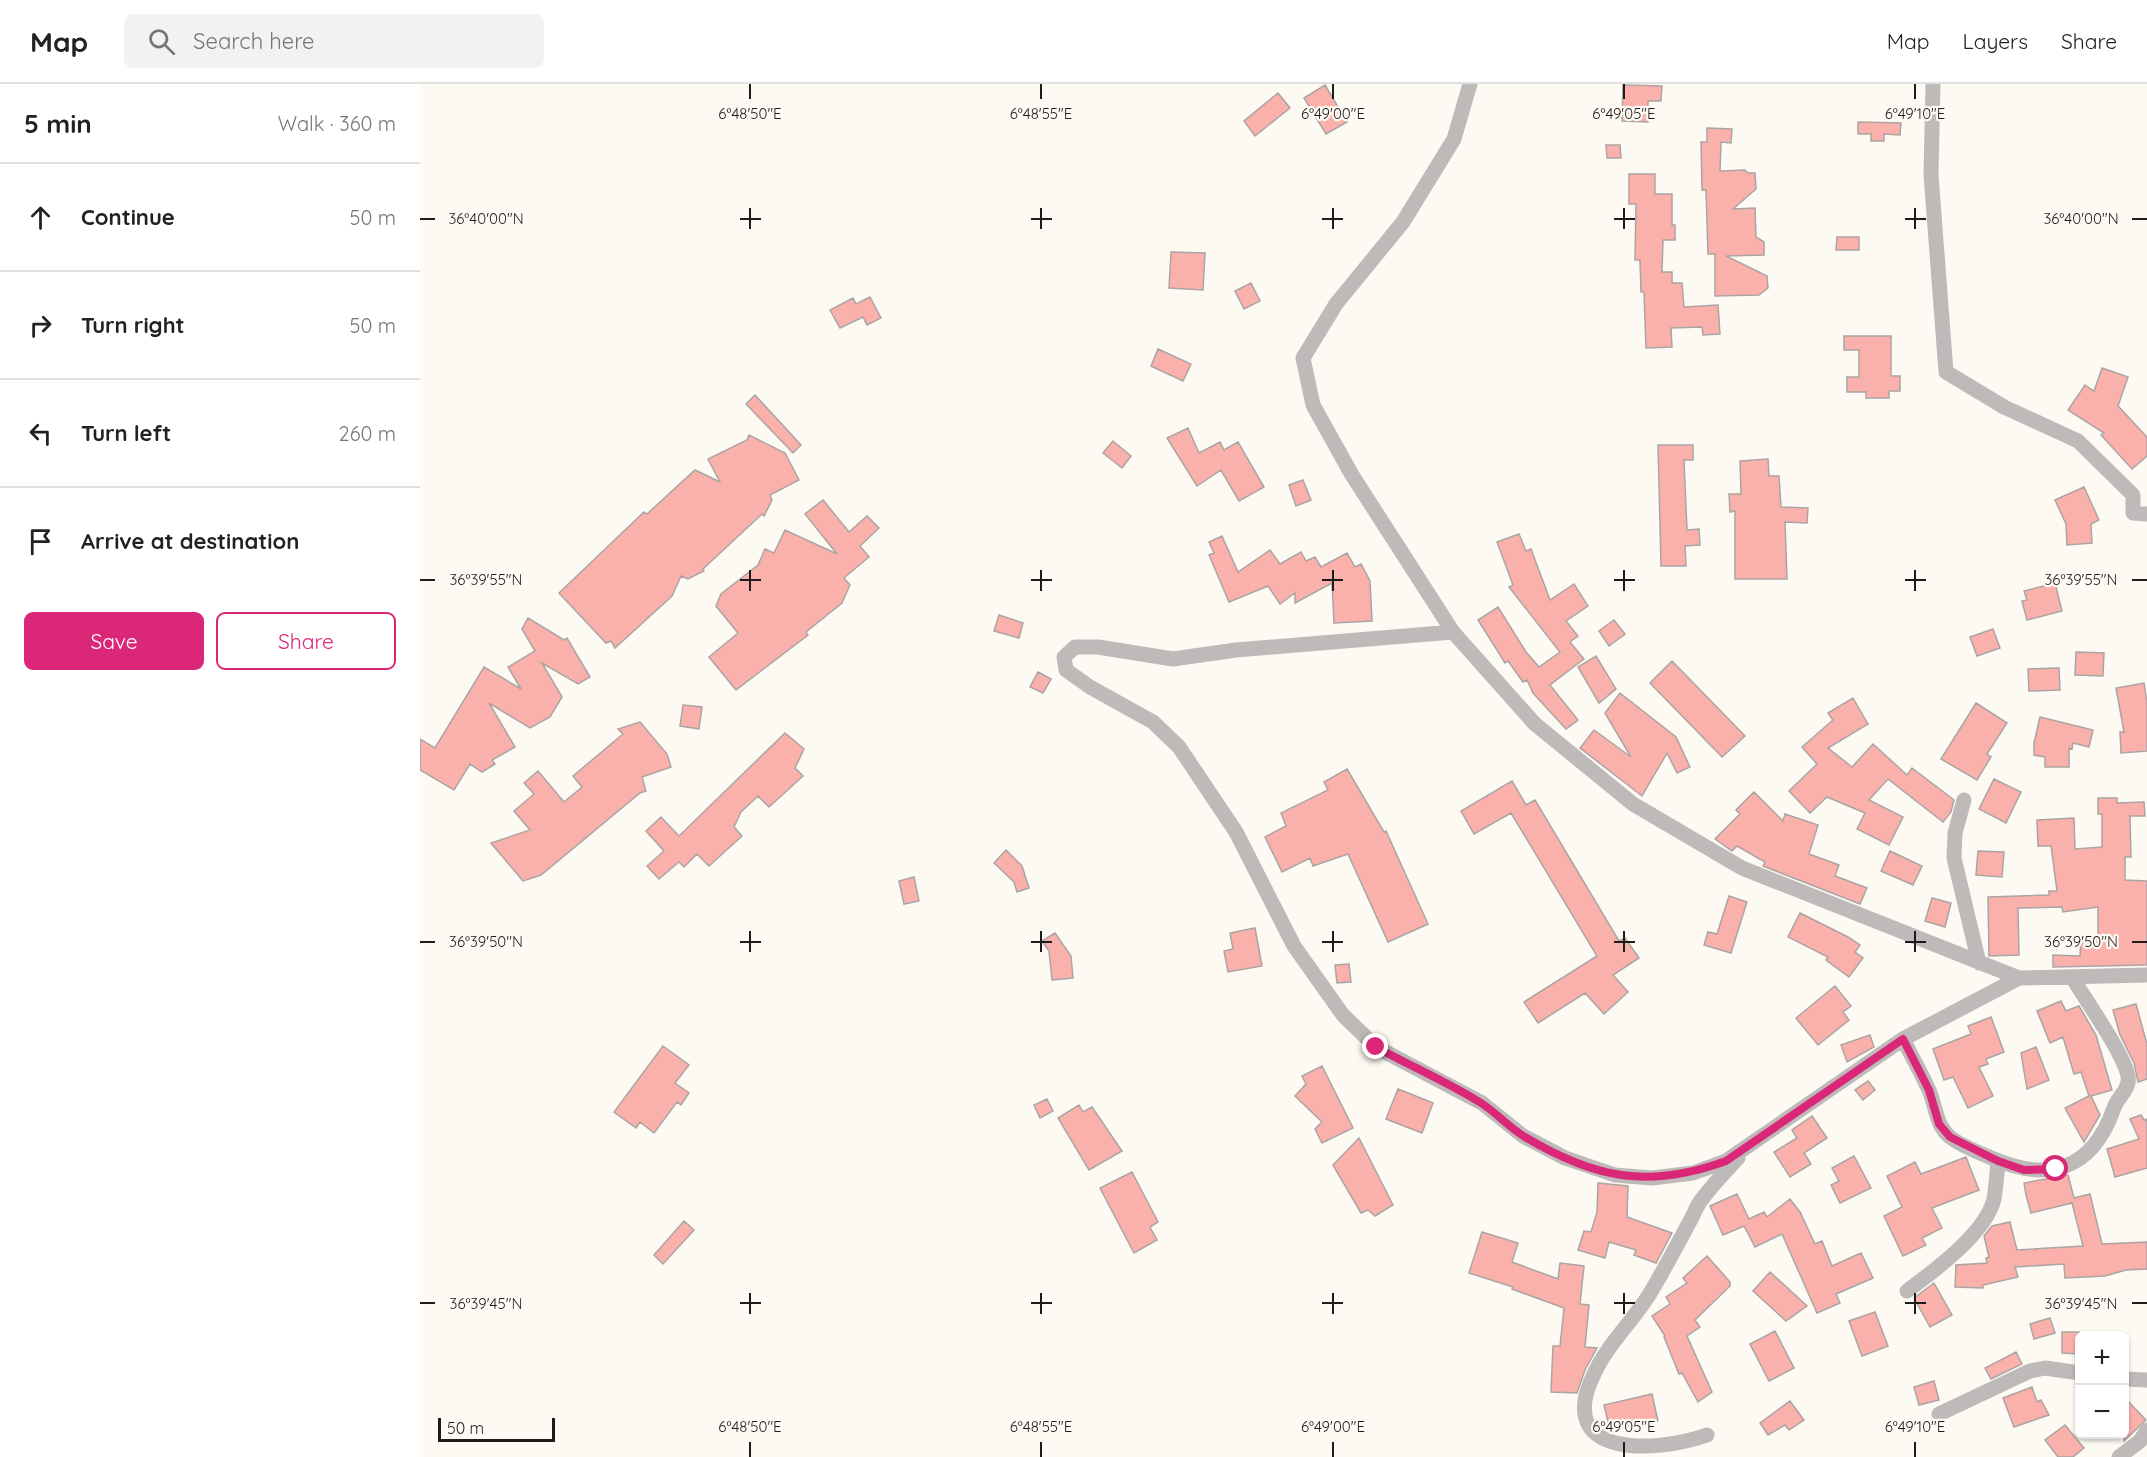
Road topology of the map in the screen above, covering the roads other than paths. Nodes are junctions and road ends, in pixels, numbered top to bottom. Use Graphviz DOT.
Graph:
graph roads {
  1 [pos="1470,84"];
  2 [pos="1933,84"];
  3 [pos="2147,514"];
  4 [pos="1453,632"];
  5 [pos="1964,800"];
  6 [pos="1979,963"];
  7 [pos="2147,975"];
  8 [pos="2072,977"];
  9 [pos="2019,978"];
  10 [pos="1903,1039"];
  11 [pos="1748,1146"];
  12 [pos="1998,1161"];
  13 [pos="1907,1291"];
  14 [pos="2075,1372"];
  15 [pos="2129,1379"];
  16 [pos="2147,1380"];
  17 [pos="1940,1414"];
  18 [pos="2147,1430"];
  19 [pos="1707,1435"];
  20 [pos="2119,1457"];
  1 -- 4 [label="street"];
  2 -- 3 [label="street"];
  4 -- 6 [label="street"];
  4 -- 11 [label="street"];
  5 -- 6 [label="street"];
  6 -- 9 [label="street"];
  7 -- 8 [label="street"];
  8 -- 9 [label="street"];
  8 -- 12 [label="street"];
  9 -- 10 [label="street"];
  10 -- 11 [label="street"];
  10 -- 12 [label="street"];
  11 -- 19 [label="street"];
  12 -- 13 [label="street"];
  14 -- 17 [label="street"];
  15 -- 16 [label="street"];
  18 -- 20 [label="street"];
}
